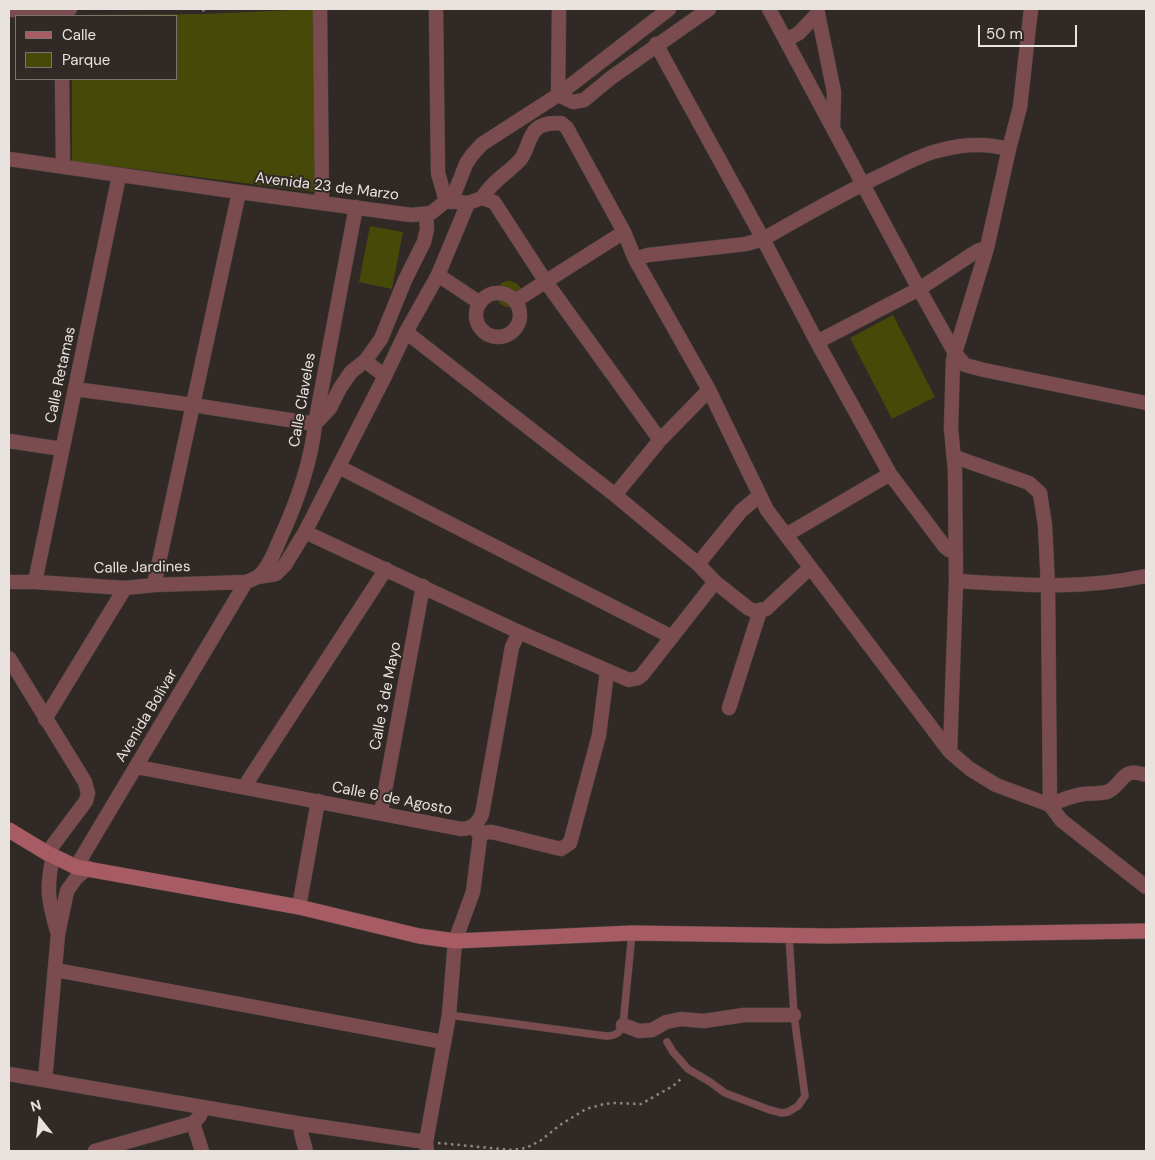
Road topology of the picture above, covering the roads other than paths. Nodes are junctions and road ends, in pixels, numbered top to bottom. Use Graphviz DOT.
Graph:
graph roads {
  1 [pos="62,9"];
  2 [pos="70,9"];
  3 [pos="320,9"];
  4 [pos="436,9"];
  5 [pos="559,9"];
  6 [pos="669,9"];
  7 [pos="709,9"];
  8 [pos="769,9"];
  9 [pos="1031,9"];
  10 [pos="9,10"];
  11 [pos="818,11"];
  12 [pos="786,40"];
  13 [pos="656,44"];
  14 [pos="62,80"];
  15 [pos="558,95"];
  16 [pos="833,128"];
  17 [pos="1009,149"];
  18 [pos="9,159"];
  19 [pos="63,167"];
  20 [pos="119,176"];
  21 [pos="863,184"];
  22 [pos="239,192"];
  23 [pos="482,198"];
  24 [pos="449,201"];
  25 [pos="322,202"];
  26 [pos="468,203"];
  27 [pos="356,207"];
  28 [pos="426,215"];
  29 [pos="624,232"];
  30 [pos="763,239"];
  31 [pos="987,248"];
  32 [pos="636,259"];
  33 [pos="438,275"];
  34 [pos="546,282"];
  35 [pos="919,289"];
  36 [pos="515,301"];
  37 [pos="480,303"];
  38 [pos="406,332"];
  39 [pos="817,342"];
  40 [pos="955,353"];
  41 [pos="364,362"];
  42 [pos="385,376"];
  43 [pos="75,389"];
  44 [pos="709,390"];
  45 [pos="1146,402"];
  46 [pos="193,405"];
  47 [pos="314,424"];
  48 [pos="660,440"];
  49 [pos="9,441"];
  50 [pos="62,449"];
  51 [pos="955,457"];
  52 [pos="339,467"];
  53 [pos="890,474"];
  54 [pos="615,495"];
  55 [pos="759,496"];
  56 [pos="305,532"];
  57 [pos="786,535"];
  58 [pos="955,551"];
  59 [pos="698,564"];
  60 [pos="810,568"];
  61 [pos="386,569"];
  62 [pos="1146,576"];
  63 [pos="252,579"];
  64 [pos="956,581"];
  65 [pos="9,582"];
  66 [pos="35,582"];
  67 [pos="715,582"];
  68 [pos="154,585"];
  69 [pos="423,586"];
  70 [pos="1048,586"];
  71 [pos="125,588"];
  72 [pos="760,611"];
  73 [pos="519,632"];
  74 [pos="672,637"];
  75 [pos="9,658"];
  76 [pos="607,672"];
  77 [pos="15,680"];
  78 [pos="729,708"];
  79 [pos="45,719"];
  80 [pos="950,752"];
  81 [pos="137,767"];
  82 [pos="1146,775"];
  83 [pos="244,787"];
  84 [pos="318,801"];
  85 [pos="1050,805"];
  86 [pos="381,812"];
  87 [pos="477,829"];
  88 [pos="9,830"];
  89 [pos="50,855"];
  90 [pos="82,867"];
  91 [pos="1146,887"];
  92 [pos="299,907"];
  93 [pos="1146,931"];
  94 [pos="632,933"];
  95 [pos="58,934"];
  96 [pos="789,935"];
  97 [pos="455,941"];
  98 [pos="56,970"];
  99 [pos="450,1015"];
  100 [pos="794,1015"];
  101 [pos="623,1025"];
  102 [pos="443,1042"];
  103 [pos="668,1042"];
  104 [pos="9,1074"];
  105 [pos="45,1080"];
  106 [pos="204,1108"];
  107 [pos="193,1122"];
  108 [pos="302,1124"];
  109 [pos="427,1147"];
  110 [pos="97,1151"];
  111 [pos="202,1151"];
  112 [pos="306,1151"];
  1 -- 2 [label="street"];
  1 -- 10 [label="street"];
  3 -- 25 [label="street"];
  4 -- 24 [label="street"];
  5 -- 15 [label="street"];
  6 -- 15 [label="street"];
  7 -- 13 [label="street"];
  8 -- 12 [label="street"];
  9 -- 17 [label="street"];
  11 -- 12 [label="street"];
  11 -- 16 [label="street"];
  12 -- 16 [label="street"];
  13 -- 15 [label="street"];
  13 -- 30 [label="street"];
  14 -- 19 [label="street"];
  15 -- 24 [label="street"];
  16 -- 21 [label="street"];
  17 -- 21 [label="street"];
  17 -- 31 [label="street"];
  18 -- 19 [label="street, Avenida 23 de Marzo"];
  19 -- 20 [label="street, Avenida 23 de Marzo"];
  20 -- 22 [label="street, Avenida 23 de Marzo"];
  20 -- 43 [label="street, Calle Retamas"];
  21 -- 30 [label="street"];
  21 -- 35 [label="street"];
  22 -- 25 [label="street, Avenida 23 de Marzo"];
  22 -- 46 [label="street"];
  23 -- 26 [label="street"];
  23 -- 29 [label="street"];
  23 -- 34 [label="street"];
  24 -- 26 [label="street"];
  24 -- 28 [label="street"];
  25 -- 27 [label="street, Avenida 23 de Marzo"];
  26 -- 33 [label="street, Calle Jardines"];
  27 -- 28 [label="street, Avenida 23 de Marzo"];
  27 -- 47 [label="street, Calle Claveles"];
  28 -- 41 [label="street"];
  29 -- 32 [label="street"];
  29 -- 34 [label="street"];
  30 -- 32 [label="street"];
  30 -- 39 [label="street"];
  31 -- 35 [label="street"];
  31 -- 40 [label="street"];
  32 -- 44 [label="street"];
  33 -- 37 [label="street"];
  33 -- 38 [label="street, Calle Jardines"];
  34 -- 36 [label="street"];
  34 -- 48 [label="street"];
  35 -- 39 [label="street"];
  35 -- 40 [label="street"];
  36 -- 37 [label="street"];
  36 -- 37 [label="street"];
  38 -- 42 [label="street, Calle Jardines"];
  38 -- 54 [label="street"];
  39 -- 53 [label="street"];
  40 -- 45 [label="street"];
  40 -- 51 [label="street"];
  41 -- 42 [label="street"];
  41 -- 47 [label="street"];
  42 -- 52 [label="street, Calle Jardines"];
  43 -- 46 [label="street"];
  43 -- 50 [label="street, Calle Retamas"];
  44 -- 48 [label="street"];
  44 -- 55 [label="street"];
  46 -- 47 [label="street"];
  46 -- 68 [label="street"];
  47 -- 63 [label="street, Calle Claveles"];
  48 -- 54 [label="street"];
  49 -- 50 [label="street"];
  50 -- 66 [label="street, Calle Retamas"];
  51 -- 58 [label="street"];
  51 -- 70 [label="street"];
  52 -- 56 [label="street, Calle Jardines"];
  52 -- 74 [label="street"];
  53 -- 57 [label="street"];
  53 -- 58 [label="street"];
  54 -- 59 [label="street"];
  55 -- 57 [label="street"];
  55 -- 59 [label="street"];
  56 -- 61 [label="street"];
  56 -- 63 [label="street, Calle Jardines"];
  57 -- 60 [label="street"];
  58 -- 64 [label="street"];
  59 -- 67 [label="street"];
  60 -- 72 [label="street"];
  60 -- 80 [label="street"];
  61 -- 69 [label="street"];
  61 -- 83 [label="street"];
  62 -- 70 [label="street"];
  63 -- 68 [label="street, Calle Jardines"];
  63 -- 81 [label="street, Avenida Bolívar"];
  64 -- 70 [label="street"];
  64 -- 80 [label="street"];
  65 -- 66 [label="street, Calle Jardines"];
  66 -- 71 [label="street, Calle Jardines"];
  67 -- 72 [label="street"];
  67 -- 74 [label="street"];
  68 -- 71 [label="street, Calle Jardines"];
  69 -- 73 [label="street"];
  69 -- 86 [label="street, Calle 3 de Mayo"];
  70 -- 85 [label="street"];
  71 -- 79 [label="street"];
  72 -- 78 [label="street"];
  73 -- 76 [label="street"];
  73 -- 87 [label="street"];
  74 -- 76 [label="street"];
  75 -- 77 [label="street"];
  76 -- 87 [label="street, Calle 6 de Agosto"];
  77 -- 79 [label="street"];
  79 -- 89 [label="street"];
  80 -- 85 [label="street"];
  81 -- 83 [label="street, Calle 6 de Agosto"];
  81 -- 90 [label="street, Avenida Bolívar"];
  82 -- 85 [label="street"];
  83 -- 84 [label="street, Calle 6 de Agosto"];
  84 -- 86 [label="street, Calle 6 de Agosto"];
  84 -- 92 [label="street"];
  85 -- 91 [label="street"];
  86 -- 87 [label="street, Calle 6 de Agosto"];
  87 -- 97 [label="street"];
  88 -- 89 [label="street"];
  89 -- 90 [label="street"];
  89 -- 95 [label="street"];
  90 -- 92 [label="street"];
  90 -- 95 [label="street, Avenida Bolívar"];
  92 -- 97 [label="street"];
  93 -- 96 [label="street"];
  94 -- 96 [label="street"];
  94 -- 97 [label="street"];
  94 -- 101 [label="lane"];
  95 -- 98 [label="street"];
  96 -- 100 [label="lane"];
  97 -- 99 [label="street"];
  98 -- 102 [label="street"];
  98 -- 105 [label="street"];
  99 -- 101 [label="lane"];
  99 -- 102 [label="street"];
  100 -- 101 [label="street"];
  100 -- 103 [label="lane"];
  102 -- 109 [label="street"];
  104 -- 105 [label="street"];
  105 -- 106 [label="street"];
  106 -- 107 [label="street"];
  106 -- 108 [label="street"];
  107 -- 110 [label="street"];
  107 -- 111 [label="street"];
  108 -- 109 [label="street"];
  108 -- 112 [label="street"];
}
